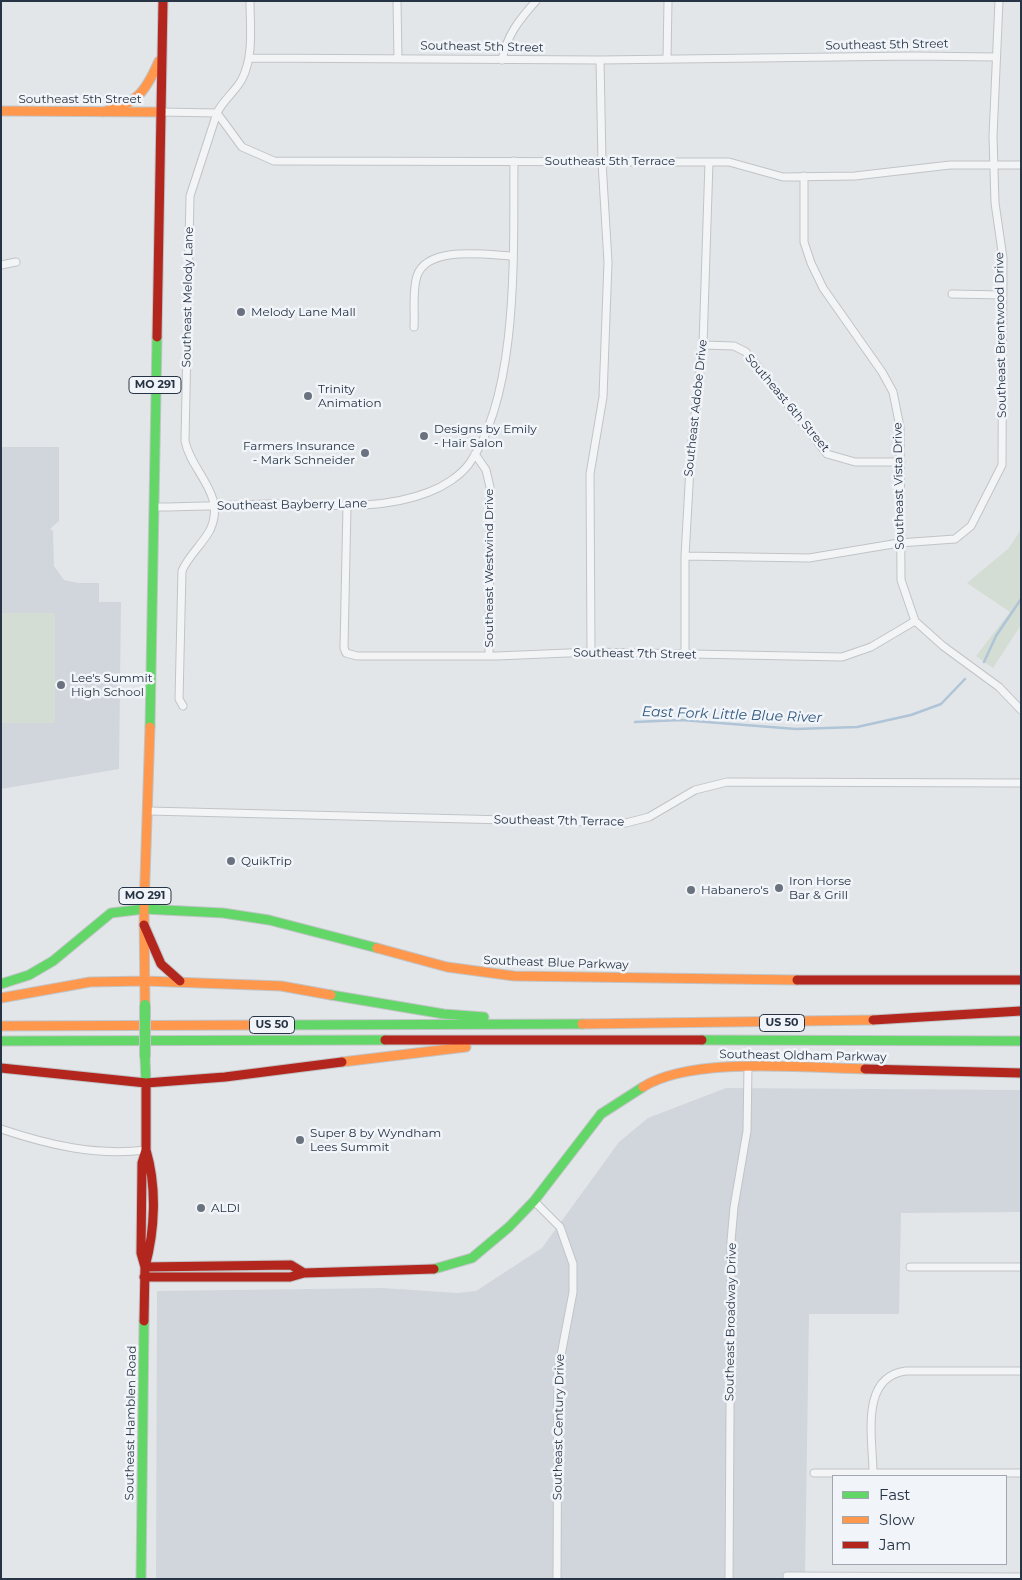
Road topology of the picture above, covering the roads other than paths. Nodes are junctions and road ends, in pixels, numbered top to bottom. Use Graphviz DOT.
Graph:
graph roads {
  1 [pos="163,1"];
  2 [pos="250,1"];
  3 [pos="397,1"];
  4 [pos="536,1"];
  5 [pos="668,1"];
  6 [pos="999,1"];
  7 [pos="162,56"];
  8 [pos="995,57"];
  9 [pos="249,58"];
  10 [pos="398,59"];
  11 [pos="667,59"];
  12 [pos="502,60"];
  13 [pos="600,60"];
  14 [pos="1,111"];
  15 [pos="103,112"];
  16 [pos="160,112"];
  17 [pos="217,113"];
  18 [pos="514,161"];
  19 [pos="602,162"];
  20 [pos="709,162"];
  21 [pos="994,164"];
  22 [pos="1021,165"];
  23 [pos="804,176"];
  24 [pos="513,256"];
  25 [pos="16,262"];
  26 [pos="1,265"];
  27 [pos="952,294"];
  28 [pos="1003,295"];
  29 [pos="414,327"];
  30 [pos="703,345"];
  31 [pos="475,454"];
  32 [pos="901,462"];
  33 [pos="214,506"];
  34 [pos="347,506"];
  35 [pos="154,507"];
  36 [pos="899,543"];
  37 [pos="685,556"];
  38 [pos="915,620"];
  39 [pos="591,652"];
  40 [pos="685,654"];
  41 [pos="489,656"];
  42 [pos="183,706"];
  43 [pos="1021,710"];
  44 [pos="1021,782"];
  45 [pos="149,811"];
  46 [pos="144,909"];
  47 [pos="144,925"];
  48 [pos="1021,980"];
  49 [pos="145,981"];
  50 [pos="182,983"];
  51 [pos="1,984"];
  52 [pos="1,998"];
  53 [pos="1021,1011"];
  54 [pos="543,1024"];
  55 [pos="1,1026"];
  56 [pos="573,1039"];
  57 [pos="1,1040"];
  58 [pos="1021,1041"];
  59 [pos="748,1066"];
  60 [pos="1,1068"];
  61 [pos="1021,1073"];
  62 [pos="146,1083"];
  63 [pos="1,1129"];
  64 [pos="146,1150"];
  65 [pos="534,1201"];
  66 [pos="910,1267"];
  67 [pos="1021,1267"];
  68 [pos="144,1272"];
  69 [pos="1021,1372"];
  70 [pos="814,1473"];
  71 [pos="1021,1473"];
  72 [pos="873,1474"];
  73 [pos="787,1576"];
  74 [pos="1021,1577"];
  75 [pos="141,1579"];
  76 [pos="557,1579"];
  77 [pos="729,1579"];
  1 -- 7 [label="main road, MO 291"];
  2 -- 9 [label="street"];
  3 -- 10 [label="street"];
  4 -- 12 [label="street"];
  5 -- 11 [label="street"];
  6 -- 8 [label="street, Southeast Brentwood Drive"];
  7 -- 15 [label="main road"];
  7 -- 16 [label="main road, MO 291"];
  8 -- 11 [label="street, Southeast 5th Street"];
  8 -- 21 [label="street, Southeast Brentwood Drive"];
  9 -- 10 [label="street, Southeast 5th Street"];
  9 -- 17 [label="street"];
  10 -- 12 [label="street, Southeast 5th Street"];
  11 -- 13 [label="street, Southeast 5th Street"];
  12 -- 13 [label="street, Southeast 5th Street"];
  13 -- 19 [label="street"];
  14 -- 15 [label="main road, Southeast 5th Street"];
  15 -- 16 [label="main road, Southeast 5th Street"];
  16 -- 17 [label="street, Southeast 5th Street"];
  16 -- 35 [label="main road, MO 291"];
  17 -- 18 [label="street, Southeast 5th Terrace"];
  17 -- 33 [label="street, Southeast Melody Lane"];
  18 -- 19 [label="street, Southeast 5th Terrace"];
  18 -- 24 [label="street, Southeast Bayberry Lane"];
  19 -- 20 [label="street, Southeast 5th Terrace"];
  19 -- 39 [label="street"];
  20 -- 23 [label="street, Southeast 5th Terrace"];
  20 -- 30 [label="street, Southeast Adobe Drive"];
  21 -- 22 [label="street, Southeast 5th Terrace"];
  21 -- 23 [label="street, Southeast 5th Terrace"];
  21 -- 28 [label="street, Southeast Brentwood Drive"];
  23 -- 32 [label="street, Southeast Vista Drive"];
  24 -- 29 [label="street"];
  24 -- 31 [label="street, Southeast Bayberry Lane"];
  25 -- 26 [label="street"];
  27 -- 28 [label="street"];
  28 -- 36 [label="street, Southeast Brentwood Drive"];
  30 -- 32 [label="street, Southeast 6th Street"];
  30 -- 37 [label="street, Southeast Adobe Drive"];
  31 -- 34 [label="street, Southeast Bayberry Lane"];
  31 -- 41 [label="street, Southeast Westwind Drive"];
  32 -- 36 [label="street, Southeast Vista Drive"];
  33 -- 34 [label="street, Southeast Bayberry Lane"];
  33 -- 35 [label="street, Southeast Bayberry Lane"];
  33 -- 42 [label="street, Southeast Melody Lane"];
  34 -- 41 [label="street, Southeast 7th Street"];
  35 -- 45 [label="main road, MO 291"];
  36 -- 37 [label="street, Southeast Brentwood Drive"];
  36 -- 38 [label="street, Southeast Vista Drive"];
  37 -- 40 [label="street, Southeast Adobe Drive"];
  38 -- 40 [label="street, Southeast 7th Street"];
  38 -- 43 [label="street, Southeast Vista Drive"];
  39 -- 40 [label="street, Southeast 7th Street"];
  39 -- 41 [label="street, Southeast 7th Street"];
  44 -- 45 [label="street, Southeast 7th Terrace"];
  45 -- 46 [label="main road, MO 291"];
  46 -- 47 [label="main road, MO 291"];
  46 -- 48 [label="main road, Southeast Blue Parkway"];
  46 -- 51 [label="main road, Southeast Blue Parkway"];
  47 -- 49 [label="main road, MO 291"];
  47 -- 50 [label="main road"];
  49 -- 50 [label="main road"];
  49 -- 52 [label="main road"];
  49 -- 62 [label="main road, Southeast Hamblen Road, bridge"];
  50 -- 54 [label="main road"];
  53 -- 54 [label="main road, US 50"];
  54 -- 55 [label="main road, US 50"];
  56 -- 57 [label="main road, US 50"];
  56 -- 58 [label="main road, US 50"];
  56 -- 62 [label="main road"];
  59 -- 61 [label="main road, Southeast Oldham Parkway"];
  59 -- 65 [label="main road, Southeast Oldham Parkway"];
  59 -- 77 [label="street, Southeast Broadway Drive"];
  60 -- 62 [label="main road"];
  62 -- 64 [label="main road, Southeast Hamblen Road"];
  63 -- 64 [label="street"];
  64 -- 68 [label="main road, Southeast Hamblen Road"];
  65 -- 68 [label="main road, Southeast Oldham Parkway"];
  65 -- 76 [label="street, Southeast Century Drive"];
  66 -- 67 [label="street"];
  68 -- 75 [label="main road, Southeast Hamblen Road"];
  69 -- 72 [label="street"];
  70 -- 72 [label="street"];
  71 -- 72 [label="street"];
  73 -- 74 [label="street"];
}
